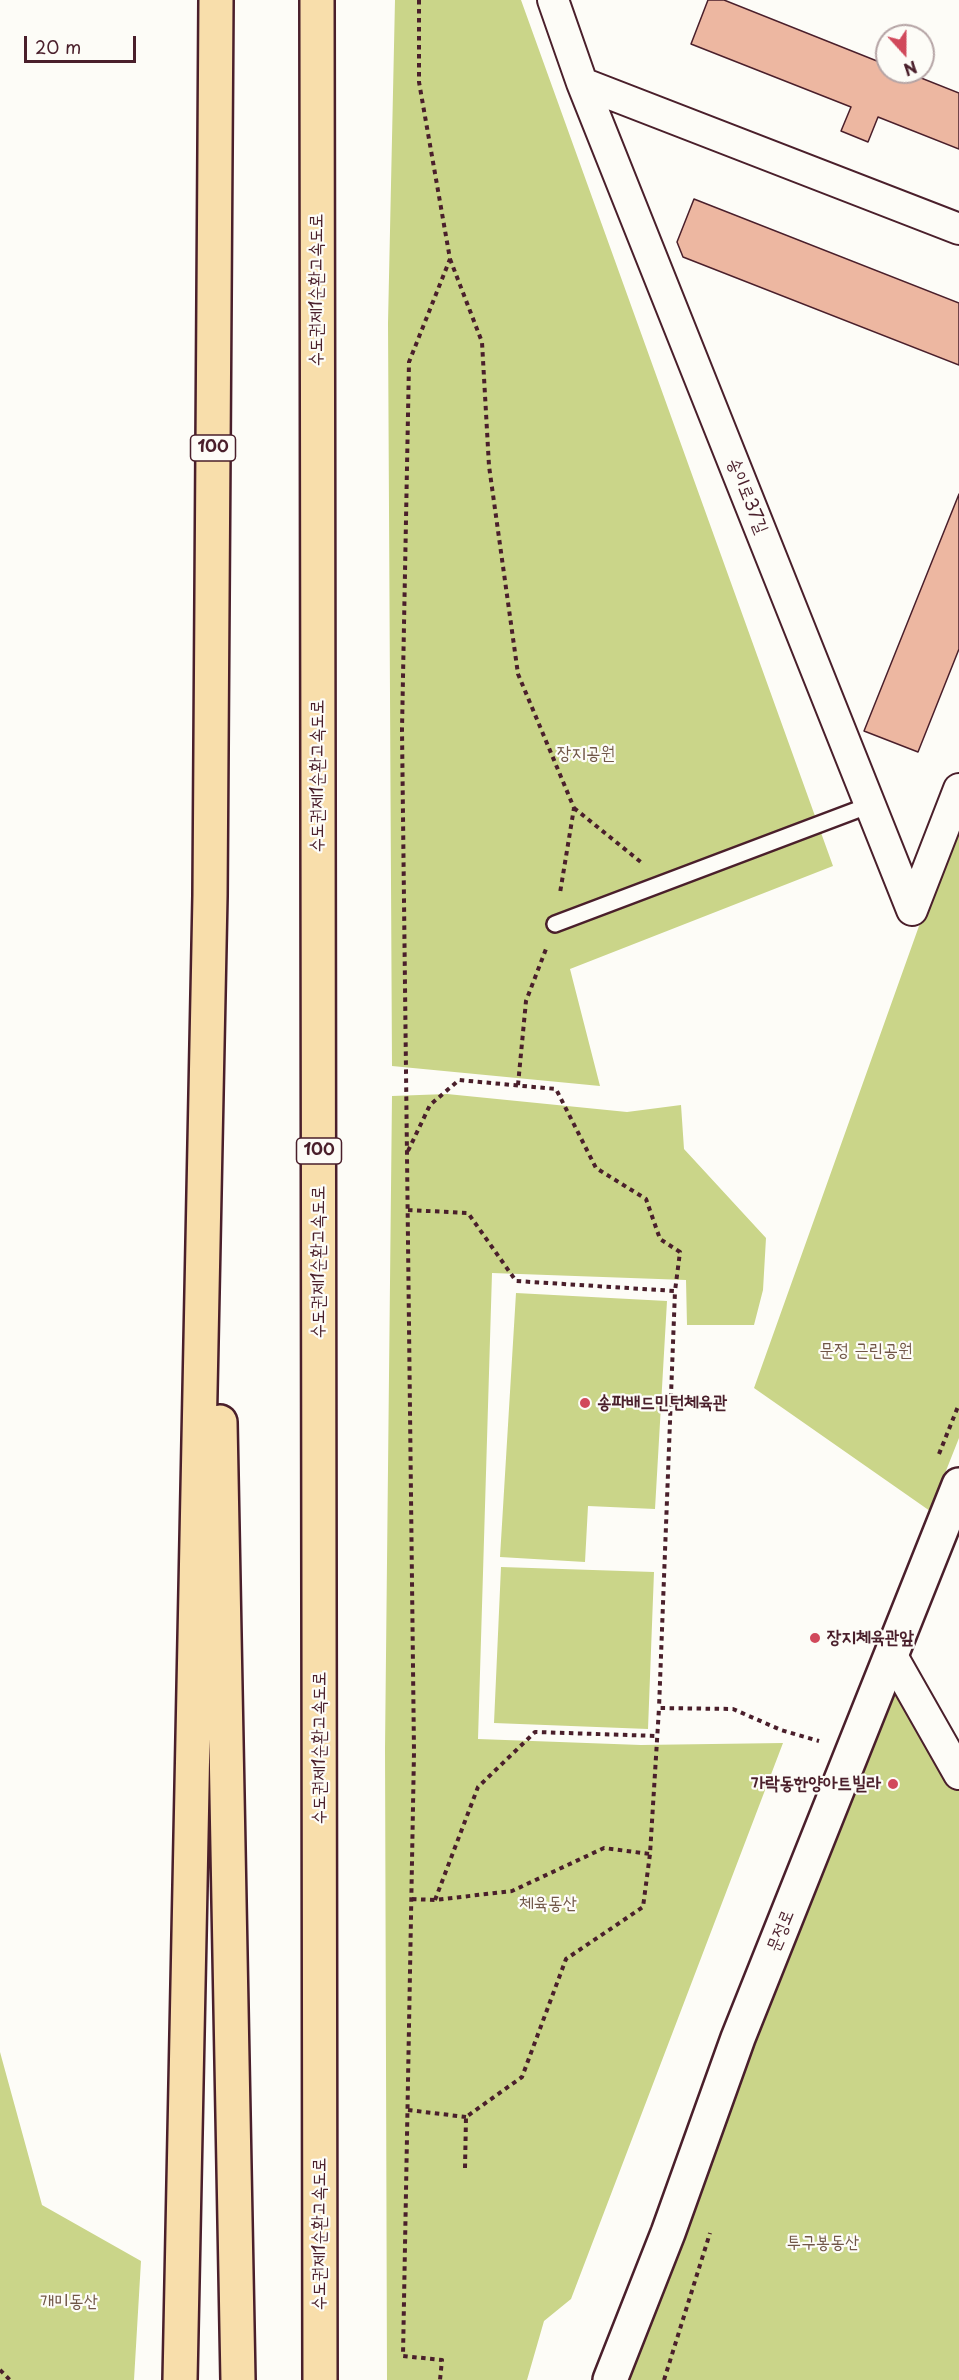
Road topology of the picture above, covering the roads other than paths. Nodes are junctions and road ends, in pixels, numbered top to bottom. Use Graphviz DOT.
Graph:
graph roads {
  1 [pos="216,0"];
  2 [pos="317,0"];
  3 [pos="554,0"];
  4 [pos="582,83"];
  5 [pos="959,229"];
  6 [pos="959,789"];
  7 [pos="870,806"];
  8 [pos="210,896"];
  9 [pos="555,924"];
  10 [pos="959,1485"];
  11 [pos="892,1656"];
  12 [pos="959,1774"];
  13 [pos="180,2380"];
  14 [pos="238,2380"];
  15 [pos="320,2380"];
  16 [pos="610,2380"];
  1 -- 8 [label="highway, 100"];
  2 -- 15 [label="highway, 수도권제1순환고속도로 / 100"];
  3 -- 4 [label="street, 송이로37길"];
  4 -- 5 [label="street"];
  4 -- 7 [label="street, 송이로37길"];
  6 -- 7 [label="street, 송이로37길"];
  7 -- 9 [label="lane"];
  8 -- 13 [label="highway, 100"];
  8 -- 14 [label="highway, 100"];
  10 -- 11 [label="street, 문정로"];
  11 -- 12 [label="street"];
  11 -- 16 [label="street, 문정로"];
}
